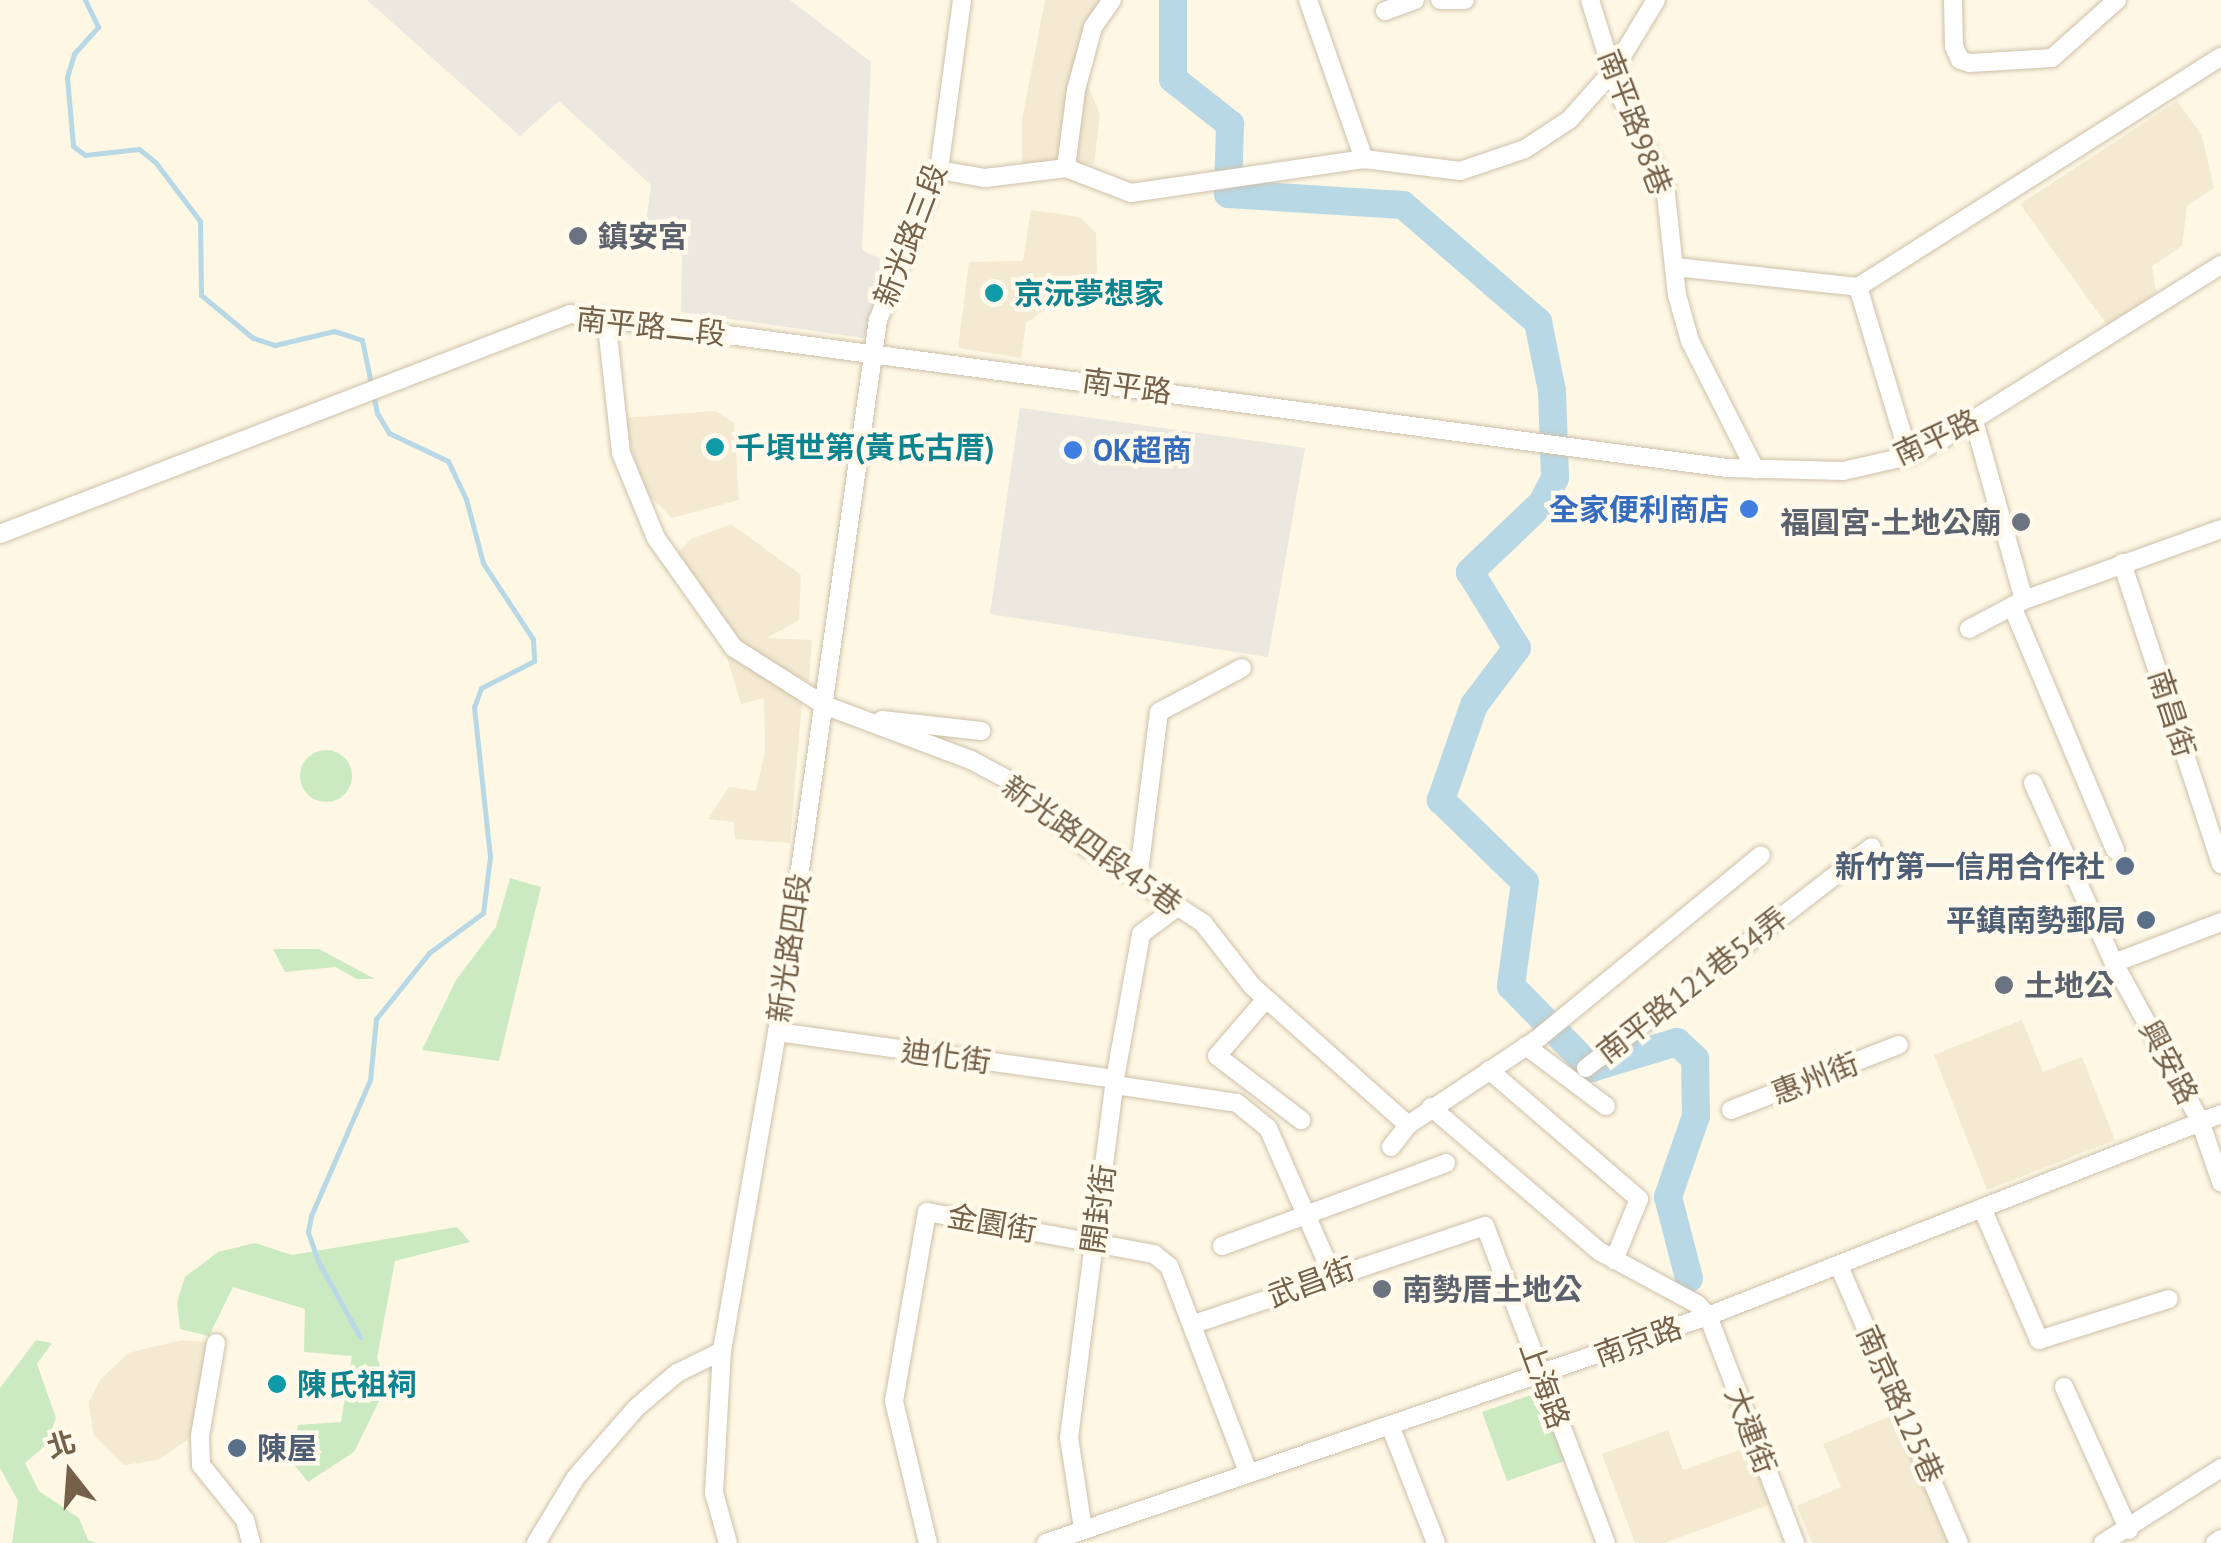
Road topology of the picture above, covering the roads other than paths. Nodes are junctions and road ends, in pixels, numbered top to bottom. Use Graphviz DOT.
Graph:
graph roads {
  1 [pos="962,0"];
  2 [pos="1112,0"];
  3 [pos="1308,0"];
  4 [pos="1415,0"];
  5 [pos="1440,0"];
  6 [pos="1465,0"];
  7 [pos="1590,0"];
  8 [pos="1656,0"];
  9 [pos="1953,0"];
  10 [pos="2117,0"];
  11 [pos="2094,7"];
  12 [pos="1385,11"];
  13 [pos="2221,57"];
  14 [pos="1613,71"];
  15 [pos="1364,159"];
  16 [pos="1066,168"];
  17 [pos="939,170"];
  18 [pos="2221,265"];
  19 [pos="1675,267"];
  20 [pos="1858,288"];
  21 [pos="606,317"];
  22 [pos="875,352"];
  23 [pos="1974,421"];
  24 [pos="1909,456"];
  25 [pos="1756,469"];
  26 [pos="2221,530"];
  27 [pos="0,534"];
  28 [pos="2122,563"];
  29 [pos="2018,603"];
  30 [pos="1969,629"];
  31 [pos="1242,668"];
  32 [pos="824,705"];
  33 [pos="858,718"];
  34 [pos="981,731"];
  35 [pos="2033,783"];
  36 [pos="1872,847"];
  37 [pos="2115,850"];
  38 [pos="1760,855"];
  39 [pos="2221,864"];
  40 [pos="1138,880"];
  41 [pos="1177,907"];
  42 [pos="2221,922"];
  43 [pos="2114,963"];
  44 [pos="1266,998"];
  45 [pos="776,1032"];
  46 [pos="1531,1043"];
  47 [pos="1899,1045"];
  48 [pos="1586,1068"];
  49 [pos="1489,1070"];
  50 [pos="1115,1082"];
  51 [pos="1606,1106"];
  52 [pos="1431,1107"];
  53 [pos="1731,1110"];
  54 [pos="2221,1114"];
  55 [pos="1301,1120"];
  56 [pos="2200,1122"];
  57 [pos="1408,1125"];
  58 [pos="1390,1147"];
  59 [pos="1446,1163"];
  60 [pos="2221,1182"];
  61 [pos="1982,1208"];
  62 [pos="1306,1212"];
  63 [pos="1485,1226"];
  64 [pos="1093,1242"];
  65 [pos="1222,1246"];
  66 [pos="1614,1260"];
  67 [pos="1839,1266"];
  68 [pos="1332,1274"];
  69 [pos="2168,1299"];
  70 [pos="1708,1316"];
  71 [pos="1194,1324"];
  72 [pos="216,1343"];
  73 [pos="722,1351"];
  74 [pos="1540,1376"];
  75 [pos="2064,1387"];
  76 [pos="1390,1428"];
  77 [pos="2221,1468"];
  78 [pos="1248,1472"];
  79 [pos="1083,1528"];
  80 [pos="2129,1530"];
  81 [pos="251,1543"];
  82 [pos="536,1543"];
  83 [pos="728,1543"];
  84 [pos="928,1543"];
  85 [pos="1046,1543"];
  86 [pos="1436,1543"];
  87 [pos="1606,1543"];
  88 [pos="1795,1543"];
  89 [pos="1959,1543"];
  90 [pos="2103,1543"];
  1 -- 17 [label="street, 新光路三段"];
  2 -- 16 [label="street"];
  3 -- 15 [label="street"];
  4 -- 12 [label="street"];
  5 -- 6 [label="street"];
  7 -- 14 [label="street, 南平路98巷"];
  8 -- 14 [label="street"];
  9 -- 11 [label="street"];
  10 -- 11 [label="street"];
  13 -- 20 [label="street"];
  14 -- 15 [label="street"];
  14 -- 19 [label="street, 南平路98巷"];
  15 -- 16 [label="street"];
  16 -- 17 [label="street"];
  17 -- 22 [label="street, 新光路三段"];
  18 -- 23 [label="street, 南平路"];
  19 -- 20 [label="street"];
  19 -- 25 [label="street, 南平路98巷"];
  20 -- 24 [label="street"];
  21 -- 22 [label="street, 南平路二段"];
  21 -- 27 [label="street, 南平路二段"];
  21 -- 32 [label="street, 新光路四段45巷"];
  22 -- 25 [label="street, 南平路"];
  22 -- 32 [label="street, 新光路四段"];
  23 -- 24 [label="street, 南平路"];
  23 -- 29 [label="street"];
  24 -- 25 [label="street, 南平路"];
  26 -- 28 [label="street"];
  28 -- 29 [label="street"];
  28 -- 39 [label="street, 南昌街"];
  29 -- 30 [label="street"];
  29 -- 37 [label="street"];
  31 -- 40 [label="street"];
  32 -- 33 [label="street, 新光路四段45巷"];
  32 -- 45 [label="street, 新光路四段"];
  33 -- 34 [label="street"];
  33 -- 40 [label="street, 新光路四段45巷"];
  35 -- 43 [label="street, 興安路"];
  36 -- 48 [label="street, 南平路121巷54弄"];
  38 -- 46 [label="street"];
  40 -- 41 [label="street, 新光路四段45巷"];
  41 -- 44 [label="street, 新光路四段45巷"];
  41 -- 50 [label="street, 開封街"];
  42 -- 43 [label="street"];
  43 -- 56 [label="street, 興安路"];
  44 -- 55 [label="street"];
  44 -- 57 [label="street, 新光路四段45巷"];
  45 -- 50 [label="street, 迪化街"];
  45 -- 73 [label="street, 新光路四段"];
  46 -- 49 [label="street"];
  46 -- 51 [label="street"];
  47 -- 53 [label="street, 惠州街"];
  49 -- 52 [label="street"];
  49 -- 66 [label="street"];
  50 -- 62 [label="street, 迪化街"];
  50 -- 64 [label="street, 開封街"];
  52 -- 57 [label="street"];
  52 -- 66 [label="street"];
  54 -- 56 [label="street, 南京路"];
  56 -- 60 [label="street, 興安路"];
  56 -- 61 [label="street, 南京路"];
  57 -- 58 [label="street"];
  59 -- 62 [label="street"];
  61 -- 67 [label="street, 南京路"];
  61 -- 69 [label="street"];
  62 -- 65 [label="street"];
  62 -- 68 [label="street, 迪化街"];
  63 -- 68 [label="street, 武昌街"];
  63 -- 74 [label="street, 上海路"];
  64 -- 71 [label="street, 金園街"];
  64 -- 79 [label="street, 開封街"];
  64 -- 84 [label="street, 金園街"];
  66 -- 70 [label="street"];
  67 -- 70 [label="street, 南京路"];
  67 -- 89 [label="street, 南京路125巷"];
  68 -- 71 [label="street, 武昌街"];
  70 -- 74 [label="street, 南京路"];
  70 -- 88 [label="street, 大連街"];
  71 -- 78 [label="street, 金園街"];
  72 -- 81 [label="street"];
  73 -- 82 [label="street"];
  73 -- 83 [label="street, 新光路四段"];
  74 -- 76 [label="street, 南京路"];
  74 -- 87 [label="street, 上海路"];
  75 -- 80 [label="street"];
  76 -- 78 [label="street, 南京路"];
  76 -- 86 [label="street"];
  77 -- 80 [label="street"];
  78 -- 79 [label="street, 南京路"];
  79 -- 85 [label="street, 南京路"];
  80 -- 90 [label="street"];
}
